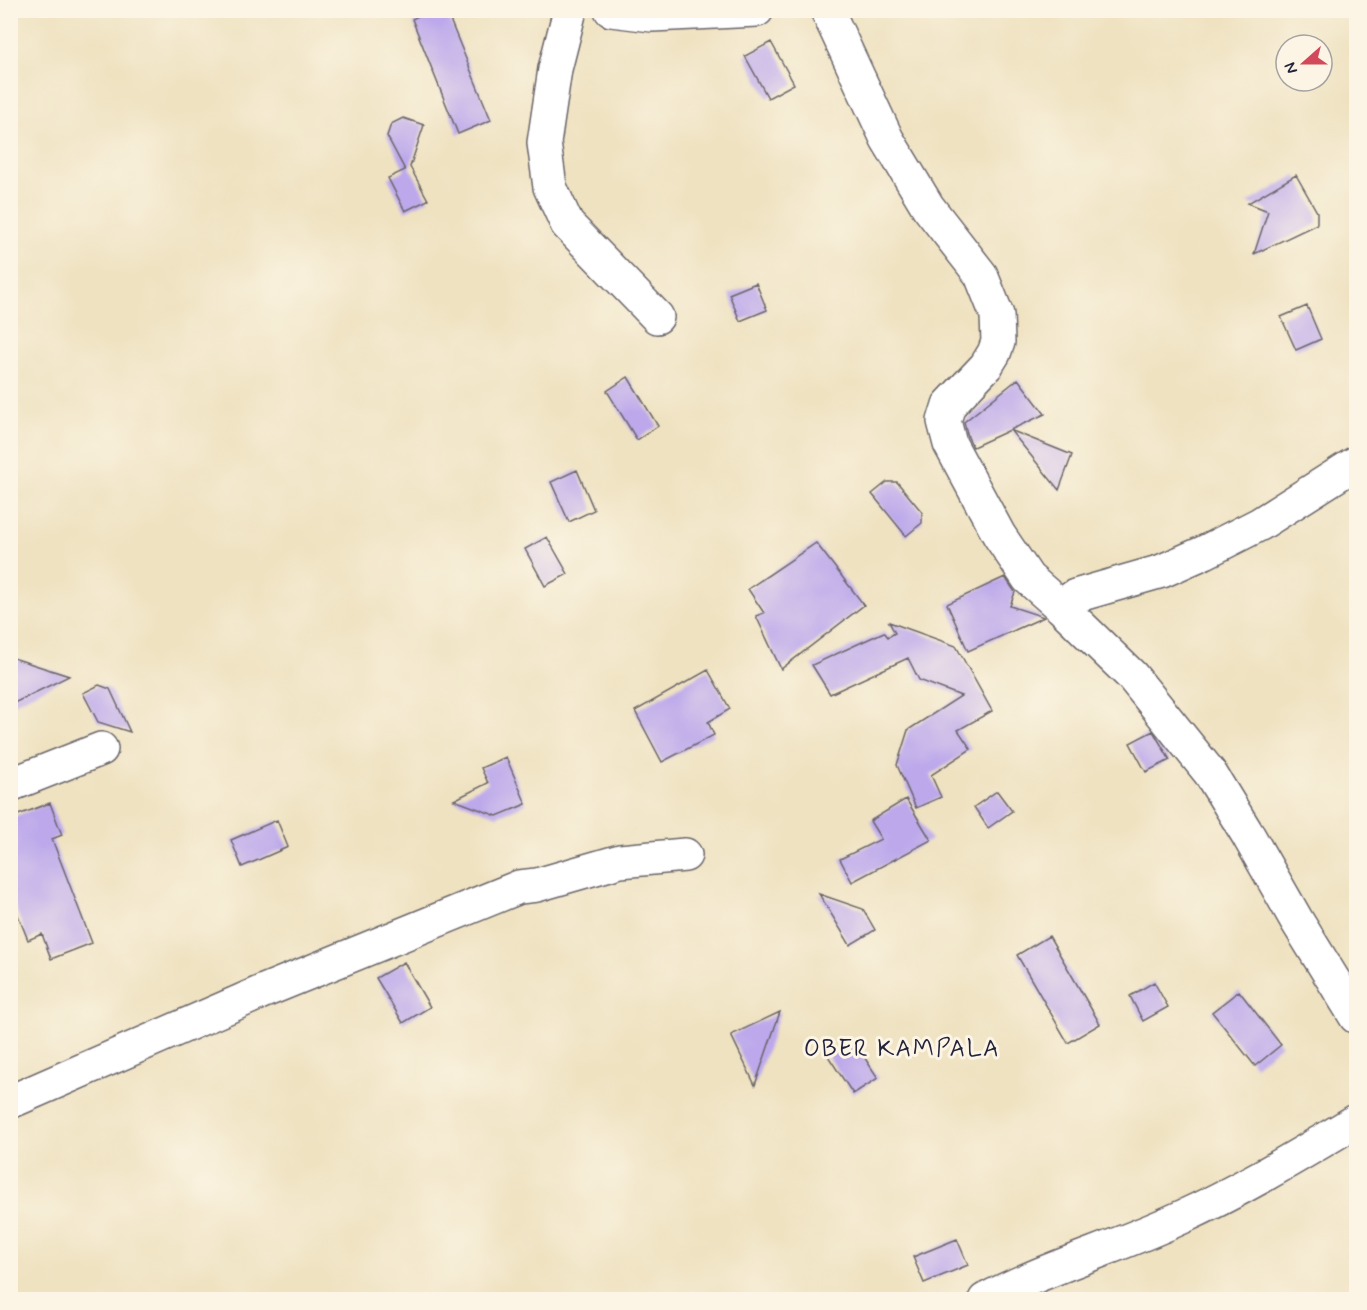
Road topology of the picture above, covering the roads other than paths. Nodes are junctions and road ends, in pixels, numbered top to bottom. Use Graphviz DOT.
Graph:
graph roads {
  1 [pos="570,10"];
  2 [pos="611,10"];
  3 [pos="757,10"];
  4 [pos="827,10"];
  5 [pos="657,317"];
  6 [pos="1356,463"];
  7 [pos="1061,607"];
  8 [pos="101,749"];
  9 [pos="10,785"];
  10 [pos="685,855"];
  11 [pos="1356,1017"];
  12 [pos="10,1102"];
  13 [pos="1356,1121"];
  14 [pos="985,1299"];
  1 -- 5 [label="street"];
  2 -- 3 [label="street"];
  4 -- 7 [label="street"];
  6 -- 7 [label="street"];
  7 -- 11 [label="street"];
  8 -- 9 [label="street"];
  10 -- 12 [label="street"];
  13 -- 14 [label="street"];
}
